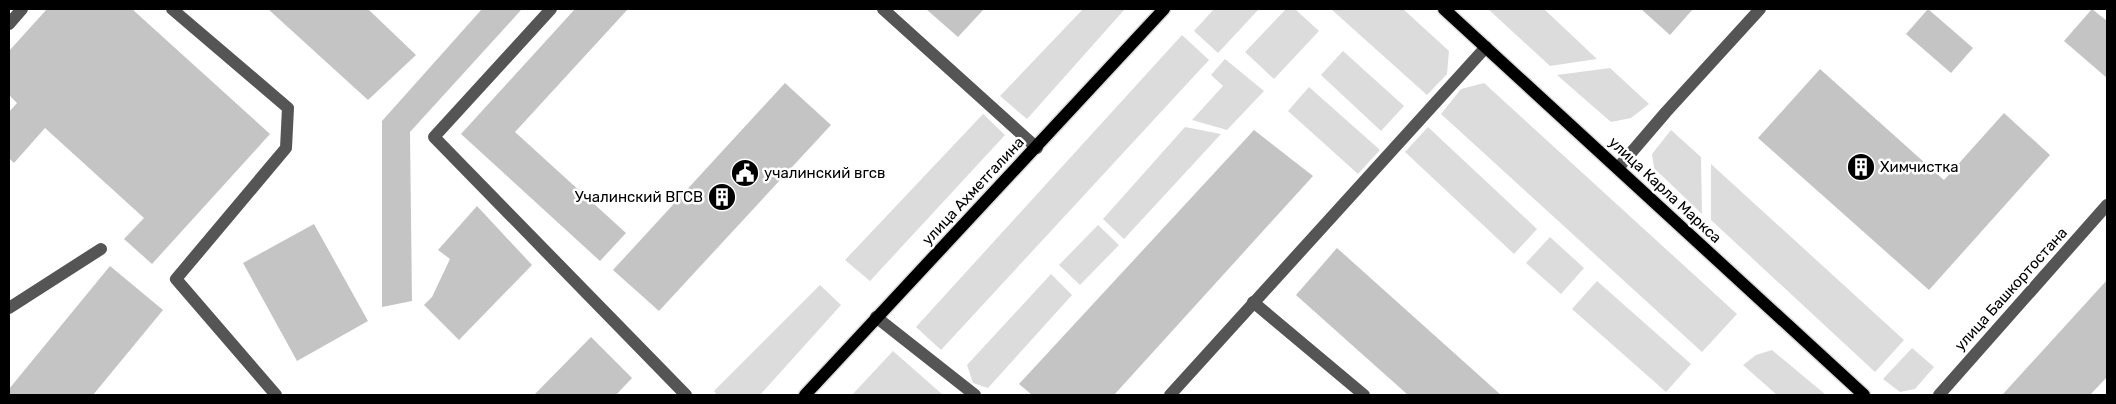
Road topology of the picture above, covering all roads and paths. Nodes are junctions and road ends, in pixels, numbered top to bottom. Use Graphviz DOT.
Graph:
graph roads {
  1 [pos="22,9"];
  2 [pos="172,9"];
  3 [pos="550,9"];
  4 [pos="883,9"];
  5 [pos="1164,9"];
  6 [pos="1444,9"];
  7 [pos="1760,9"];
  8 [pos="9,24"];
  9 [pos="1486,47"];
  10 [pos="1036,148"];
  11 [pos="1618,168"];
  12 [pos="2107,205"];
  13 [pos="101,249"];
  14 [pos="1254,302"];
  15 [pos="9,308"];
  16 [pos="876,317"];
  17 [pos="276,395"];
  18 [pos="686,395"];
  19 [pos="805,395"];
  20 [pos="975,395"];
  21 [pos="1170,395"];
  22 [pos="1364,395"];
  23 [pos="1864,395"];
  24 [pos="1939,395"];
  1 -- 8 [label="street"];
  2 -- 17 [label="street"];
  3 -- 18 [label="street"];
  4 -- 10 [label="street"];
  5 -- 10 [label="main road, улица Ахметгалина"];
  6 -- 9 [label="main road, улица Карла Маркса"];
  7 -- 11 [label="street"];
  9 -- 11 [label="main road, улица Карла Маркса"];
  9 -- 14 [label="street"];
  10 -- 16 [label="main road, улица Ахметгалина"];
  11 -- 23 [label="main road, улица Карла Маркса"];
  12 -- 24 [label="street, улица Башкортостана"];
  13 -- 15 [label="street"];
  14 -- 21 [label="street"];
  14 -- 22 [label="street"];
  16 -- 19 [label="main road, улица Ахметгалина"];
  16 -- 20 [label="street"];
}
